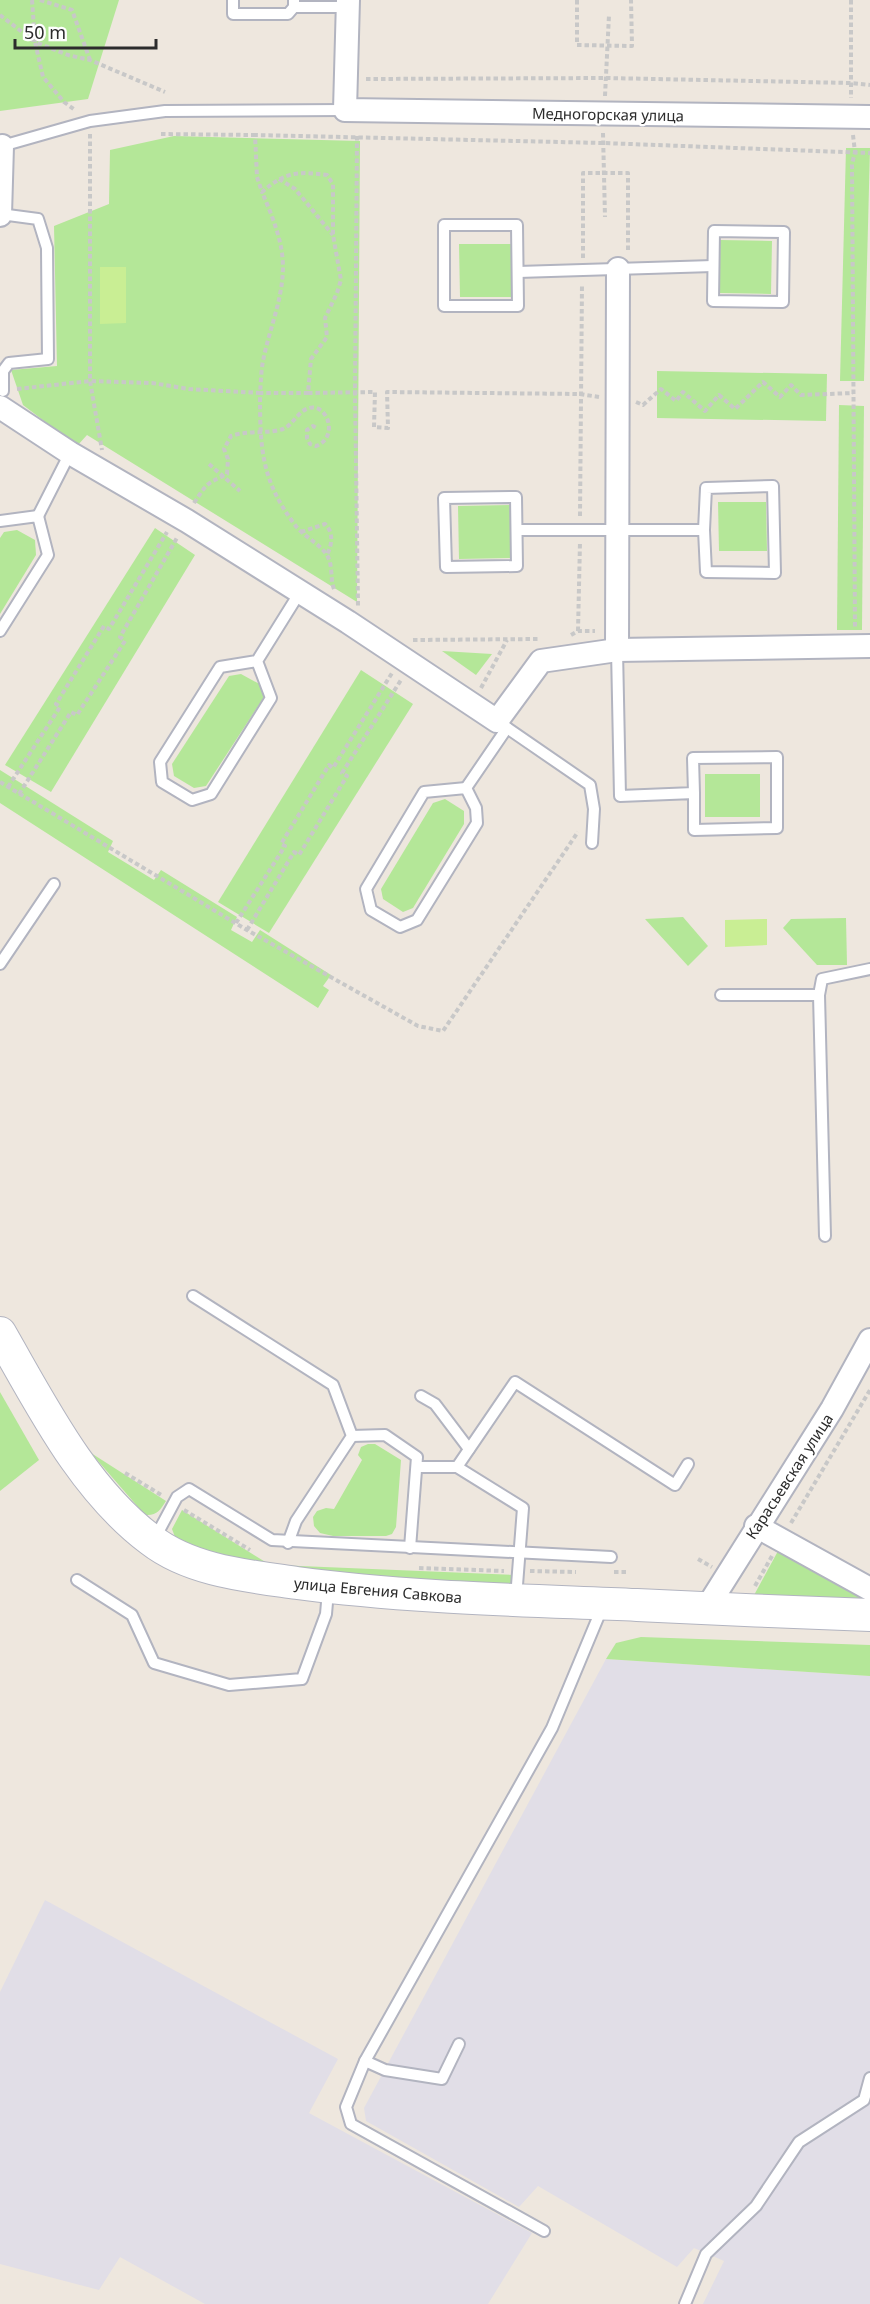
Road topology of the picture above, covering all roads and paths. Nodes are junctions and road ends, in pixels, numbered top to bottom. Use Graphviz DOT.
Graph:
graph roads {
  1 [pos="32,0"];
  2 [pos="40,0"];
  3 [pos="233,0"];
  4 [pos="577,0"];
  5 [pos="631,0"];
  6 [pos="850,0"];
  7 [pos="348,3"];
  8 [pos="294,4"];
  9 [pos="0,15"];
  10 [pos="35,42"];
  11 [pos="90,60"];
  12 [pos="347,80"];
  13 [pos="851,83"];
  14 [pos="870,85"];
  15 [pos="165,92"];
  16 [pos="345,110"];
  17 [pos="860,116"];
  18 [pos="90,121"];
  19 [pos="161,134"];
  20 [pos="255,135"];
  21 [pos="357,136"];
  22 [pos="2,146"];
  23 [pos="855,152"];
  24 [pos="870,153"];
  25 [pos="628,173"];
  26 [pos="278,178"];
  27 [pos="262,192"];
  28 [pos="0,214"];
  29 [pos="333,235"];
  30 [pos="713,266"];
  31 [pos="618,269"];
  32 [pos="582,270"];
  33 [pos="518,272"];
  34 [pos="90,381"];
  35 [pos="355,392"];
  36 [pos="387,392"];
  37 [pos="260,393"];
  38 [pos="308,393"];
  39 [pos="1,395"];
  40 [pos="318,429"];
  41 [pos="261,430"];
  42 [pos="70,453"];
  43 [pos="103,459"];
  44 [pos="209,464"];
  45 [pos="223,476"];
  46 [pos="240,491"];
  47 [pos="38,516"];
  48 [pos="182,518"];
  49 [pos="0,521"];
  50 [pos="517,530"];
  51 [pos="580,530"];
  52 [pos="616,530"];
  53 [pos="704,530"];
  54 [pos="301,532"];
  55 [pos="327,555"];
  56 [pos="300,592"];
  57 [pos="353,618"];
  58 [pos="0,631"];
  59 [pos="578,631"];
  60 [pos="524,639"];
  61 [pos="507,640"];
  62 [pos="862,640"];
  63 [pos="617,650"];
  64 [pos="408,654"];
  65 [pos="257,661"];
  66 [pos="478,693"];
  67 [pos="502,724"];
  68 [pos="0,782"];
  69 [pos="8,787"];
  70 [pos="466,788"];
  71 [pos="694,793"];
  72 [pos="19,794"];
  73 [pos="594,809"];
  74 [pos="592,843"];
  75 [pos="54,884"];
  76 [pos="236,923"];
  77 [pos="247,930"];
  78 [pos="0,964"];
  79 [pos="870,969"];
  80 [pos="721,995"];
  81 [pos="819,995"];
  82 [pos="825,1236"];
  83 [pos="193,1296"];
  84 [pos="0,1334"];
  85 [pos="870,1340"];
  86 [pos="870,1390"];
  87 [pos="421,1396"];
  88 [pos="352,1436"];
  89 [pos="469,1449"];
  90 [pos="688,1464"];
  91 [pos="417,1467"];
  92 [pos="457,1467"];
  93 [pos="756,1526"];
  94 [pos="781,1540"];
  95 [pos="153,1542"];
  96 [pos="288,1543"];
  97 [pos="410,1548"];
  98 [pos="520,1552"];
  99 [pos="611,1557"];
  100 [pos="77,1580"];
  101 [pos="329,1587"];
  102 [pos="870,1589"];
  103 [pos="750,1593"];
  104 [pos="515,1601"];
  105 [pos="603,1605"];
  106 [pos="706,1609"];
  107 [pos="870,1615"];
  108 [pos="459,2044"];
  109 [pos="365,2061"];
  110 [pos="870,2078"];
  111 [pos="544,2231"];
  112 [pos="686,2304"];
  1 -- 10 [label="path"];
  2 -- 11 [label="path"];
  3 -- 8 [label="lane"];
  4 -- 5 [label="path"];
  6 -- 13 [label="path"];
  7 -- 8 [label="lane"];
  7 -- 12 [label="street"];
  9 -- 10 [label="path"];
  10 -- 11 [label="path"];
  10 -- 18 [label="path"];
  11 -- 15 [label="path"];
  12 -- 13 [label="path"];
  12 -- 16 [label="street"];
  13 -- 14 [label="path"];
  13 -- 17 [label="path"];
  16 -- 17 [label="street, Медногорская улица"];
  16 -- 18 [label="lane"];
  17 -- 23 [label="path"];
  18 -- 22 [label="lane"];
  18 -- 34 [label="path"];
  19 -- 20 [label="path"];
  20 -- 21 [label="path"];
  20 -- 27 [label="path"];
  21 -- 23 [label="path"];
  21 -- 35 [label="path"];
  22 -- 28 [label="street"];
  23 -- 24 [label="path"];
  23 -- 62 [label="path"];
  25 -- 32 [label="path"];
  26 -- 27 [label="path"];
  26 -- 29 [label="path"];
  26 -- 29 [label="path"];
  27 -- 37 [label="path"];
  28 -- 39 [label="lane"];
  29 -- 38 [label="path"];
  30 -- 30 [label="lane"];
  30 -- 31 [label="lane"];
  31 -- 32 [label="lane"];
  31 -- 52 [label="street"];
  32 -- 33 [label="lane"];
  32 -- 51 [label="path"];
  33 -- 33 [label="lane"];
  34 -- 37 [label="path"];
  34 -- 39 [label="path"];
  34 -- 43 [label="path"];
  35 -- 36 [label="path"];
  35 -- 38 [label="path"];
  35 -- 57 [label="path"];
  37 -- 38 [label="path"];
  37 -- 41 [label="path"];
  39 -- 42 [label="street"];
  40 -- 41 [label="path"];
  41 -- 45 [label="path"];
  41 -- 54 [label="path"];
  42 -- 47 [label="lane"];
  42 -- 48 [label="street"];
  44 -- 45 [label="path"];
  45 -- 46 [label="path"];
  45 -- 48 [label="path"];
  47 -- 49 [label="lane"];
  47 -- 58 [label="lane"];
  48 -- 56 [label="street"];
  48 -- 69 [label="path"];
  48 -- 72 [label="path"];
  50 -- 50 [label="lane"];
  50 -- 51 [label="lane"];
  51 -- 52 [label="lane"];
  51 -- 59 [label="path"];
  52 -- 53 [label="lane"];
  52 -- 63 [label="street"];
  53 -- 53 [label="lane"];
  54 -- 55 [label="path"];
  54 -- 55 [label="path"];
  55 -- 57 [label="path"];
  56 -- 57 [label="street"];
  56 -- 65 [label="lane"];
  57 -- 64 [label="street"];
  60 -- 61 [label="path"];
  61 -- 64 [label="path"];
  61 -- 66 [label="path"];
  62 -- 63 [label="street"];
  63 -- 67 [label="street"];
  63 -- 71 [label="lane"];
  64 -- 67 [label="street"];
  64 -- 76 [label="path"];
  64 -- 77 [label="path"];
  65 -- 65 [label="lane"];
  67 -- 70 [label="lane"];
  67 -- 73 [label="lane"];
  68 -- 69 [label="path"];
  69 -- 72 [label="path"];
  70 -- 70 [label="lane"];
  71 -- 71 [label="lane"];
  72 -- 76 [label="path"];
  73 -- 74 [label="lane"];
  73 -- 77 [label="path"];
  75 -- 78 [label="lane"];
  76 -- 77 [label="path"];
  79 -- 81 [label="lane"];
  80 -- 81 [label="lane"];
  81 -- 82 [label="lane"];
  83 -- 88 [label="lane"];
  84 -- 95 [label="main road, улица Евгения Савкова"];
  85 -- 93 [label="street, Карасьевская улица"];
  86 -- 94 [label="path"];
  87 -- 89 [label="lane"];
  88 -- 91 [label="lane"];
  88 -- 96 [label="lane"];
  89 -- 90 [label="lane"];
  89 -- 92 [label="lane"];
  91 -- 92 [label="lane"];
  91 -- 97 [label="lane"];
  92 -- 98 [label="lane"];
  93 -- 94 [label="street"];
  93 -- 106 [label="street, Карасьевская улица"];
  94 -- 102 [label="street"];
  94 -- 103 [label="path"];
  95 -- 96 [label="lane"];
  95 -- 101 [label="main road, улица Евгения Савкова"];
  96 -- 97 [label="lane"];
  97 -- 98 [label="lane"];
  98 -- 99 [label="lane"];
  98 -- 104 [label="lane"];
  100 -- 101 [label="lane"];
  101 -- 104 [label="main road, улица Евгения Савкова"];
  104 -- 105 [label="main road, улица Евгения Савкова"];
  105 -- 106 [label="main road, улица Евгения Савкова"];
  105 -- 109 [label="lane"];
  106 -- 107 [label="main road, улица Евгения Савкова"];
  108 -- 109 [label="lane"];
  109 -- 111 [label="lane"];
  110 -- 112 [label="lane"];
}
